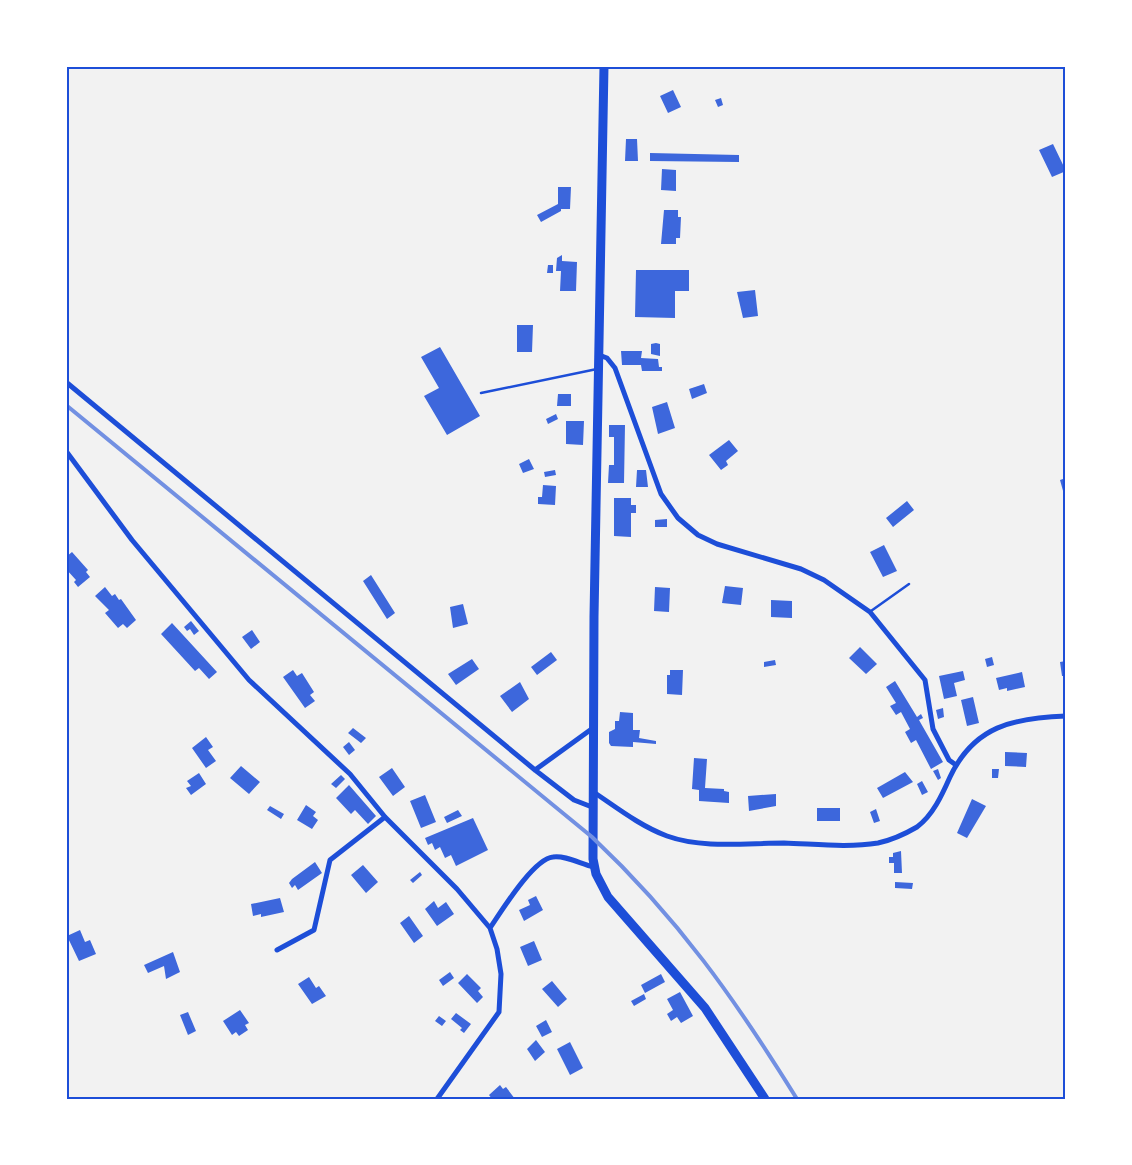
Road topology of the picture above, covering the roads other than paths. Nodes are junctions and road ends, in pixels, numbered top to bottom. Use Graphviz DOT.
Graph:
graph roads {
  1 [pos="604,66"];
  2 [pos="599,355"];
  3 [pos="599,369"];
  4 [pos="66,382"];
  5 [pos="481,393"];
  6 [pos="66,451"];
  7 [pos="909,584"];
  8 [pos="870,612"];
  9 [pos="1066,716"];
  10 [pos="592,728"];
  11 [pos="956,765"];
  12 [pos="535,770"];
  13 [pos="592,791"];
  14 [pos="592,807"];
  15 [pos="385,817"];
  16 [pos="594,867"];
  17 [pos="490,928"];
  18 [pos="277,950"];
  19 [pos="437,1099"];
  20 [pos="765,1099"];
  1 -- 2 [label="main road"];
  2 -- 3 [label="main road"];
  2 -- 8 [label="street"];
  3 -- 5 [label="lane"];
  3 -- 10 [label="main road"];
  4 -- 12 [label="street"];
  6 -- 15 [label="street"];
  7 -- 8 [label="lane"];
  8 -- 11 [label="street"];
  9 -- 11 [label="street"];
  10 -- 12 [label="street"];
  10 -- 13 [label="main road"];
  11 -- 13 [label="street"];
  12 -- 14 [label="street"];
  13 -- 14 [label="main road"];
  14 -- 16 [label="main road"];
  15 -- 17 [label="street"];
  15 -- 18 [label="street"];
  16 -- 17 [label="street"];
  16 -- 20 [label="main road"];
  17 -- 19 [label="street"];
}
